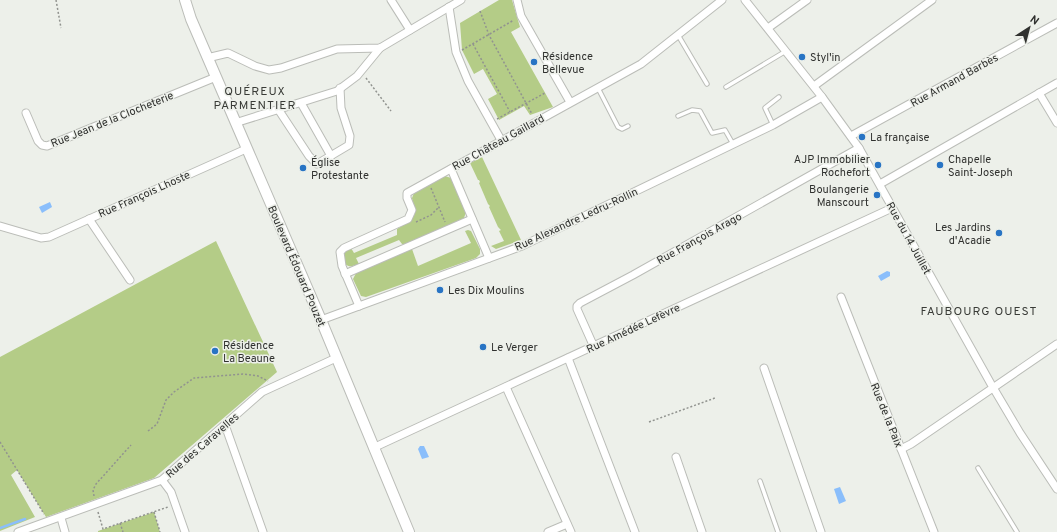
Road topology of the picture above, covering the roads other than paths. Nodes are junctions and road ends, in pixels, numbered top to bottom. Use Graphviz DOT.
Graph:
graph roads {
  1 [pos="185,0"];
  2 [pos="391,0"];
  3 [pos="461,0"];
  4 [pos="517,0"];
  5 [pos="722,0"];
  6 [pos="744,0"];
  7 [pos="807,0"];
  8 [pos="932,0"];
  9 [pos="449,7"];
  10 [pos="1057,24"];
  11 [pos="768,28"];
  12 [pos="410,30"];
  13 [pos="678,34"];
  14 [pos="380,48"];
  15 [pos="786,51"];
  16 [pos="207,58"];
  17 [pos="216,77"];
  18 [pos="1057,83"];
  19 [pos="707,84"];
  20 [pos="814,86"];
  21 [pos="598,87"];
  22 [pos="726,87"];
  23 [pos="340,88"];
  24 [pos="1040,93"];
  25 [pos="779,97"];
  26 [pos="822,97"];
  27 [pos="570,102"];
  28 [pos="301,103"];
  29 [pos="278,109"];
  30 [pos="26,113"];
  31 [pos="678,116"];
  32 [pos="235,123"];
  33 [pos="1057,123"];
  34 [pos="773,125"];
  35 [pos="628,126"];
  36 [pos="851,136"];
  37 [pos="501,140"];
  38 [pos="733,144"];
  39 [pos="859,148"];
  40 [pos="246,149"];
  41 [pos="331,156"];
  42 [pos="451,169"];
  43 [pos="880,184"];
  44 [pos="892,208"];
  45 [pos="89,218"];
  46 [pos="472,219"];
  47 [pos="0,226"];
  48 [pos="489,258"];
  49 [pos="345,274"];
  50 [pos="130,280"];
  51 [pos="841,297"];
  52 [pos="359,306"];
  53 [pos="321,320"];
  54 [pos="1057,344"];
  55 [pos="594,346"];
  56 [pos="336,358"];
  57 [pos="568,358"];
  58 [pos="764,368"];
  59 [pos="506,387"];
  60 [pos="993,388"];
  61 [pos="225,425"];
  62 [pos="373,448"];
  63 [pos="901,449"];
  64 [pos="676,457"];
  65 [pos="978,468"];
  66 [pos="162,480"];
  67 [pos="760,481"];
  68 [pos="1057,489"];
  69 [pos="61,518"];
  70 [pos="567,524"];
  71 [pos="18,532"];
  72 [pos="66,532"];
  73 [pos="185,532"];
  74 [pos="263,532"];
  75 [pos="409,532"];
  76 [pos="548,532"];
  77 [pos="571,532"];
  78 [pos="635,532"];
  79 [pos="702,532"];
  80 [pos="778,532"];
  81 [pos="821,532"];
  82 [pos="934,532"];
  83 [pos="1017,532"];
  1 -- 16 [label="street, Boulevard Édouard Pouzet"];
  2 -- 12 [label="street"];
  3 -- 9 [label="street"];
  4 -- 27 [label="street"];
  5 -- 13 [label="street, Rue Château Gaillard"];
  6 -- 11 [label="street, Rue du 14 Juillet"];
  7 -- 11 [label="street"];
  8 -- 20 [label="street"];
  9 -- 12 [label="street"];
  9 -- 37 [label="street"];
  10 -- 36 [label="street, Rue Armand Barbès"];
  11 -- 15 [label="street, Rue du 14 Juillet"];
  12 -- 14 [label="street"];
  13 -- 19 [label="lane"];
  13 -- 21 [label="street, Rue Château Gaillard"];
  14 -- 16 [label="street"];
  14 -- 23 [label="street"];
  15 -- 20 [label="street, Rue du 14 Juillet"];
  15 -- 22 [label="lane"];
  16 -- 17 [label="street, Boulevard Édouard Pouzet"];
  17 -- 30 [label="street, Rue Jean de la Clocheterie"];
  17 -- 32 [label="street, Boulevard Édouard Pouzet"];
  18 -- 24 [label="street"];
  20 -- 26 [label="street, Rue du 14 Juillet"];
  21 -- 27 [label="street, Rue Château Gaillard"];
  21 -- 35 [label="lane"];
  23 -- 28 [label="street"];
  23 -- 41 [label="street"];
  24 -- 33 [label="street"];
  24 -- 43 [label="street"];
  25 -- 34 [label="lane"];
  26 -- 34 [label="street, Rue Alexandre Ledru-Rollin"];
  26 -- 36 [label="street, Rue du 14 Juillet"];
  27 -- 37 [label="street, Rue Château Gaillard"];
  28 -- 29 [label="street"];
  28 -- 41 [label="street"];
  29 -- 32 [label="street"];
  29 -- 41 [label="street"];
  31 -- 38 [label="lane"];
  32 -- 40 [label="street, Boulevard Édouard Pouzet"];
  34 -- 38 [label="street, Rue Alexandre Ledru-Rollin"];
  36 -- 39 [label="street, Rue du 14 Juillet"];
  37 -- 42 [label="street, Rue Château Gaillard"];
  38 -- 48 [label="street, Rue Alexandre Ledru-Rollin"];
  39 -- 43 [label="street, Rue du 14 Juillet"];
  39 -- 55 [label="street, Rue François Arago"];
  40 -- 45 [label="street, Rue François Lhoste"];
  40 -- 53 [label="street, Boulevard Édouard Pouzet"];
  42 -- 46 [label="street"];
  42 -- 49 [label="street, Rue Château Gaillard"];
  43 -- 44 [label="street, Rue du 14 Juillet"];
  44 -- 55 [label="street, Rue Amédée Lefèvre"];
  44 -- 60 [label="street, Rue du 14 Juillet"];
  45 -- 47 [label="street, Rue François Lhoste"];
  45 -- 50 [label="street"];
  46 -- 48 [label="street"];
  46 -- 49 [label="street"];
  48 -- 52 [label="street, Rue Alexandre Ledru-Rollin"];
  49 -- 52 [label="street"];
  51 -- 63 [label="street, Rue de la Paix"];
  52 -- 53 [label="street, Rue Alexandre Ledru-Rollin"];
  53 -- 56 [label="street, Boulevard Édouard Pouzet"];
  54 -- 60 [label="street"];
  55 -- 57 [label="street, Rue Amédée Lefèvre"];
  56 -- 61 [label="street, Rue des Caravelles"];
  56 -- 62 [label="street, Boulevard Édouard Pouzet"];
  57 -- 59 [label="street, Rue Amédée Lefèvre"];
  57 -- 78 [label="street"];
  58 -- 81 [label="street"];
  59 -- 62 [label="street, Rue Amédée Lefèvre"];
  59 -- 70 [label="street"];
  60 -- 63 [label="street"];
  60 -- 68 [label="street, Rue du 14 Juillet"];
  61 -- 66 [label="street, Rue des Caravelles"];
  61 -- 74 [label="street"];
  62 -- 75 [label="street, Boulevard Édouard Pouzet"];
  63 -- 82 [label="street, Rue de la Paix"];
  64 -- 79 [label="street"];
  65 -- 83 [label="lane"];
  66 -- 69 [label="street, Rue des Caravelles"];
  66 -- 73 [label="street"];
  67 -- 80 [label="lane"];
  69 -- 71 [label="street, Rue des Caravelles"];
  69 -- 72 [label="street"];
  70 -- 76 [label="street"];
  70 -- 77 [label="street"];
}
